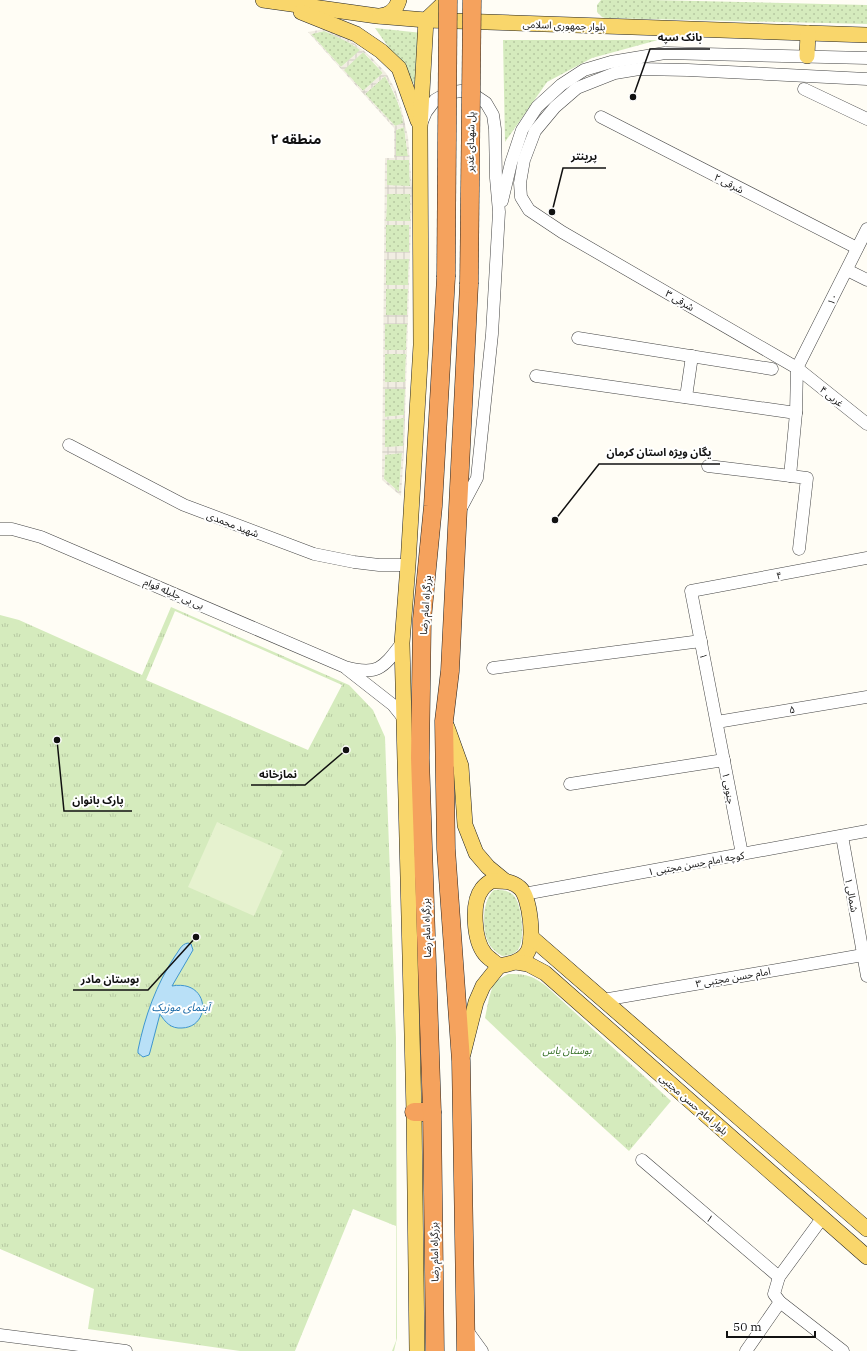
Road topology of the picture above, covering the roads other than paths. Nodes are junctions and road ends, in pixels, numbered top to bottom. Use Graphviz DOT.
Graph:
graph roads {
  1 [pos="399,0"];
  2 [pos="447,0"];
  3 [pos="472,0"];
  4 [pos="269,1"];
  5 [pos="376,16"];
  6 [pos="426,20"];
  7 [pos="808,33"];
  8 [pos="867,35"];
  9 [pos="807,56"];
  10 [pos="867,58"];
  11 [pos="867,80"];
  12 [pos="804,89"];
  13 [pos="601,117"];
  14 [pos="867,119"];
  15 [pos="420,127"];
  16 [pos="500,212"];
  17 [pos="867,229"];
  18 [pos="857,248"];
  19 [pos="847,270"];
  20 [pos="867,280"];
  21 [pos="578,338"];
  22 [pos="692,356"];
  23 [pos="797,368"];
  24 [pos="772,369"];
  25 [pos="536,376"];
  26 [pos="686,397"];
  27 [pos="796,413"];
  28 [pos="867,424"];
  29 [pos="69,445"];
  30 [pos="708,466"];
  31 [pos="790,476"];
  32 [pos="458,514"];
  33 [pos="0,530"];
  34 [pos="799,549"];
  35 [pos="867,558"];
  36 [pos="408,565"];
  37 [pos="691,591"];
  38 [pos="701,641"];
  39 [pos="402,643"];
  40 [pos="345,667"];
  41 [pos="493,668"];
  42 [pos="867,697"];
  43 [pos="405,720"];
  44 [pos="444,721"];
  45 [pos="717,722"];
  46 [pos="420,758"];
  47 [pos="724,760"];
  48 [pos="570,784"];
  49 [pos="867,831"];
  50 [pos="842,836"];
  51 [pos="742,854"];
  52 [pos="504,881"];
  53 [pos="524,894"];
  54 [pos="863,934"];
  55 [pos="531,938"];
  56 [pos="863,954"];
  57 [pos="555,958"];
  58 [pos="516,962"];
  59 [pos="500,966"];
  60 [pos="544,973"];
  61 [pos="867,976"];
  62 [pos="603,1000"];
  63 [pos="461,1060"];
  64 [pos="414,1112"];
  65 [pos="432,1112"];
  66 [pos="642,1160"];
  67 [pos="823,1218"];
  68 [pos="867,1229"];
  69 [pos="867,1257"];
  70 [pos="779,1277"];
  71 [pos="780,1302"];
  72 [pos="466,1329"];
  73 [pos="0,1335"];
  74 [pos="416,1350"];
  75 [pos="126,1351"];
  76 [pos="435,1351"];
  77 [pos="466,1351"];
  78 [pos="482,1351"];
  79 [pos="746,1351"];
  80 [pos="843,1351"];
  1 -- 5 [label="main road"];
  2 -- 6 [label="main road"];
  2 -- 46 [label="highway, بزرگراه امام رضا, bridge"];
  3 -- 32 [label="highway, پل شهدای غدیر, bridge"];
  4 -- 5 [label="main road, بلوار جمهوری اسلامی"];
  4 -- 15 [label="main road"];
  5 -- 6 [label="main road, بلوار جمهوری اسلامی"];
  6 -- 7 [label="main road, بلوار جمهوری اسلامی"];
  6 -- 15 [label="main road"];
  7 -- 8 [label="main road, بلوار جمهوری اسلامی"];
  7 -- 9 [label="main road"];
  9 -- 10 [label="street"];
  9 -- 16 [label="street"];
  11 -- 23 [label="street, ۳ شرقی"];
  12 -- 14 [label="street"];
  13 -- 18 [label="street, ۲ شرقی"];
  15 -- 16 [label="street"];
  15 -- 36 [label="main road"];
  16 -- 32 [label="street"];
  17 -- 18 [label="street, ۱۰"];
  18 -- 19 [label="street, ۱۰"];
  19 -- 20 [label="street"];
  19 -- 23 [label="street, ۱۰"];
  21 -- 22 [label="street"];
  22 -- 24 [label="street"];
  22 -- 26 [label="street"];
  23 -- 27 [label="street"];
  23 -- 28 [label="street, ۴ غربی"];
  25 -- 26 [label="street"];
  26 -- 27 [label="street"];
  27 -- 31 [label="street"];
  29 -- 36 [label="street, شهید محمدی"];
  30 -- 31 [label="street"];
  31 -- 34 [label="street"];
  32 -- 44 [label="highway"];
  33 -- 40 [label="street, بی بی جلیله قوام"];
  35 -- 37 [label="street, ۴"];
  36 -- 39 [label="main road"];
  37 -- 38 [label="street, ۱‍"];
  38 -- 41 [label="street"];
  38 -- 45 [label="street, ۱‍"];
  39 -- 40 [label="street"];
  39 -- 43 [label="main road"];
  40 -- 43 [label="street"];
  42 -- 45 [label="street, ۵"];
  43 -- 46 [label="main road"];
  43 -- 64 [label="main road"];
  44 -- 52 [label="main road"];
  44 -- 63 [label="highway"];
  45 -- 47 [label="street, ۱ جنوبی"];
  46 -- 65 [label="highway, بزرگراه امام رضا"];
  47 -- 48 [label="street"];
  47 -- 51 [label="street, ۱ جنوبی"];
  49 -- 50 [label="street, کوچه امام حسن مجتبی ۱"];
  50 -- 51 [label="street, کوچه امام حسن مجتبی ۱"];
  50 -- 54 [label="street, ۱ شمالی"];
  51 -- 53 [label="street, کوچه امام حسن مجتبی ۱"];
  52 -- 53 [label="main road"];
  52 -- 59 [label="main road"];
  53 -- 55 [label="main road"];
  54 -- 56 [label="street, ۱ شمالی"];
  55 -- 57 [label="main road, بلوار امام حسن مجتبی"];
  55 -- 58 [label="main road"];
  56 -- 61 [label="street, ۱ شمالی"];
  56 -- 62 [label="street, امام حسن مجتبی ۳"];
  57 -- 60 [label="main road"];
  57 -- 62 [label="main road, بلوار امام حسن مجتبی"];
  58 -- 59 [label="main road"];
  58 -- 60 [label="main road, بلوار امام حسن مجتبی"];
  59 -- 63 [label="main road"];
  60 -- 67 [label="main road, بلوار امام حسن مجتبی"];
  62 -- 68 [label="main road, بلوار امام حسن مجتبی"];
  63 -- 72 [label="highway"];
  64 -- 65 [label="highway"];
  64 -- 74 [label="main road"];
  65 -- 76 [label="highway, بزرگراه امام رضا"];
  66 -- 70 [label="street, ۱"];
  67 -- 69 [label="main road, بلوار امام حسن مجتبی"];
  67 -- 70 [label="street"];
  70 -- 71 [label="street"];
  71 -- 79 [label="street"];
  71 -- 80 [label="street"];
  72 -- 77 [label="highway"];
  72 -- 78 [label="street"];
  73 -- 75 [label="street"];
}
